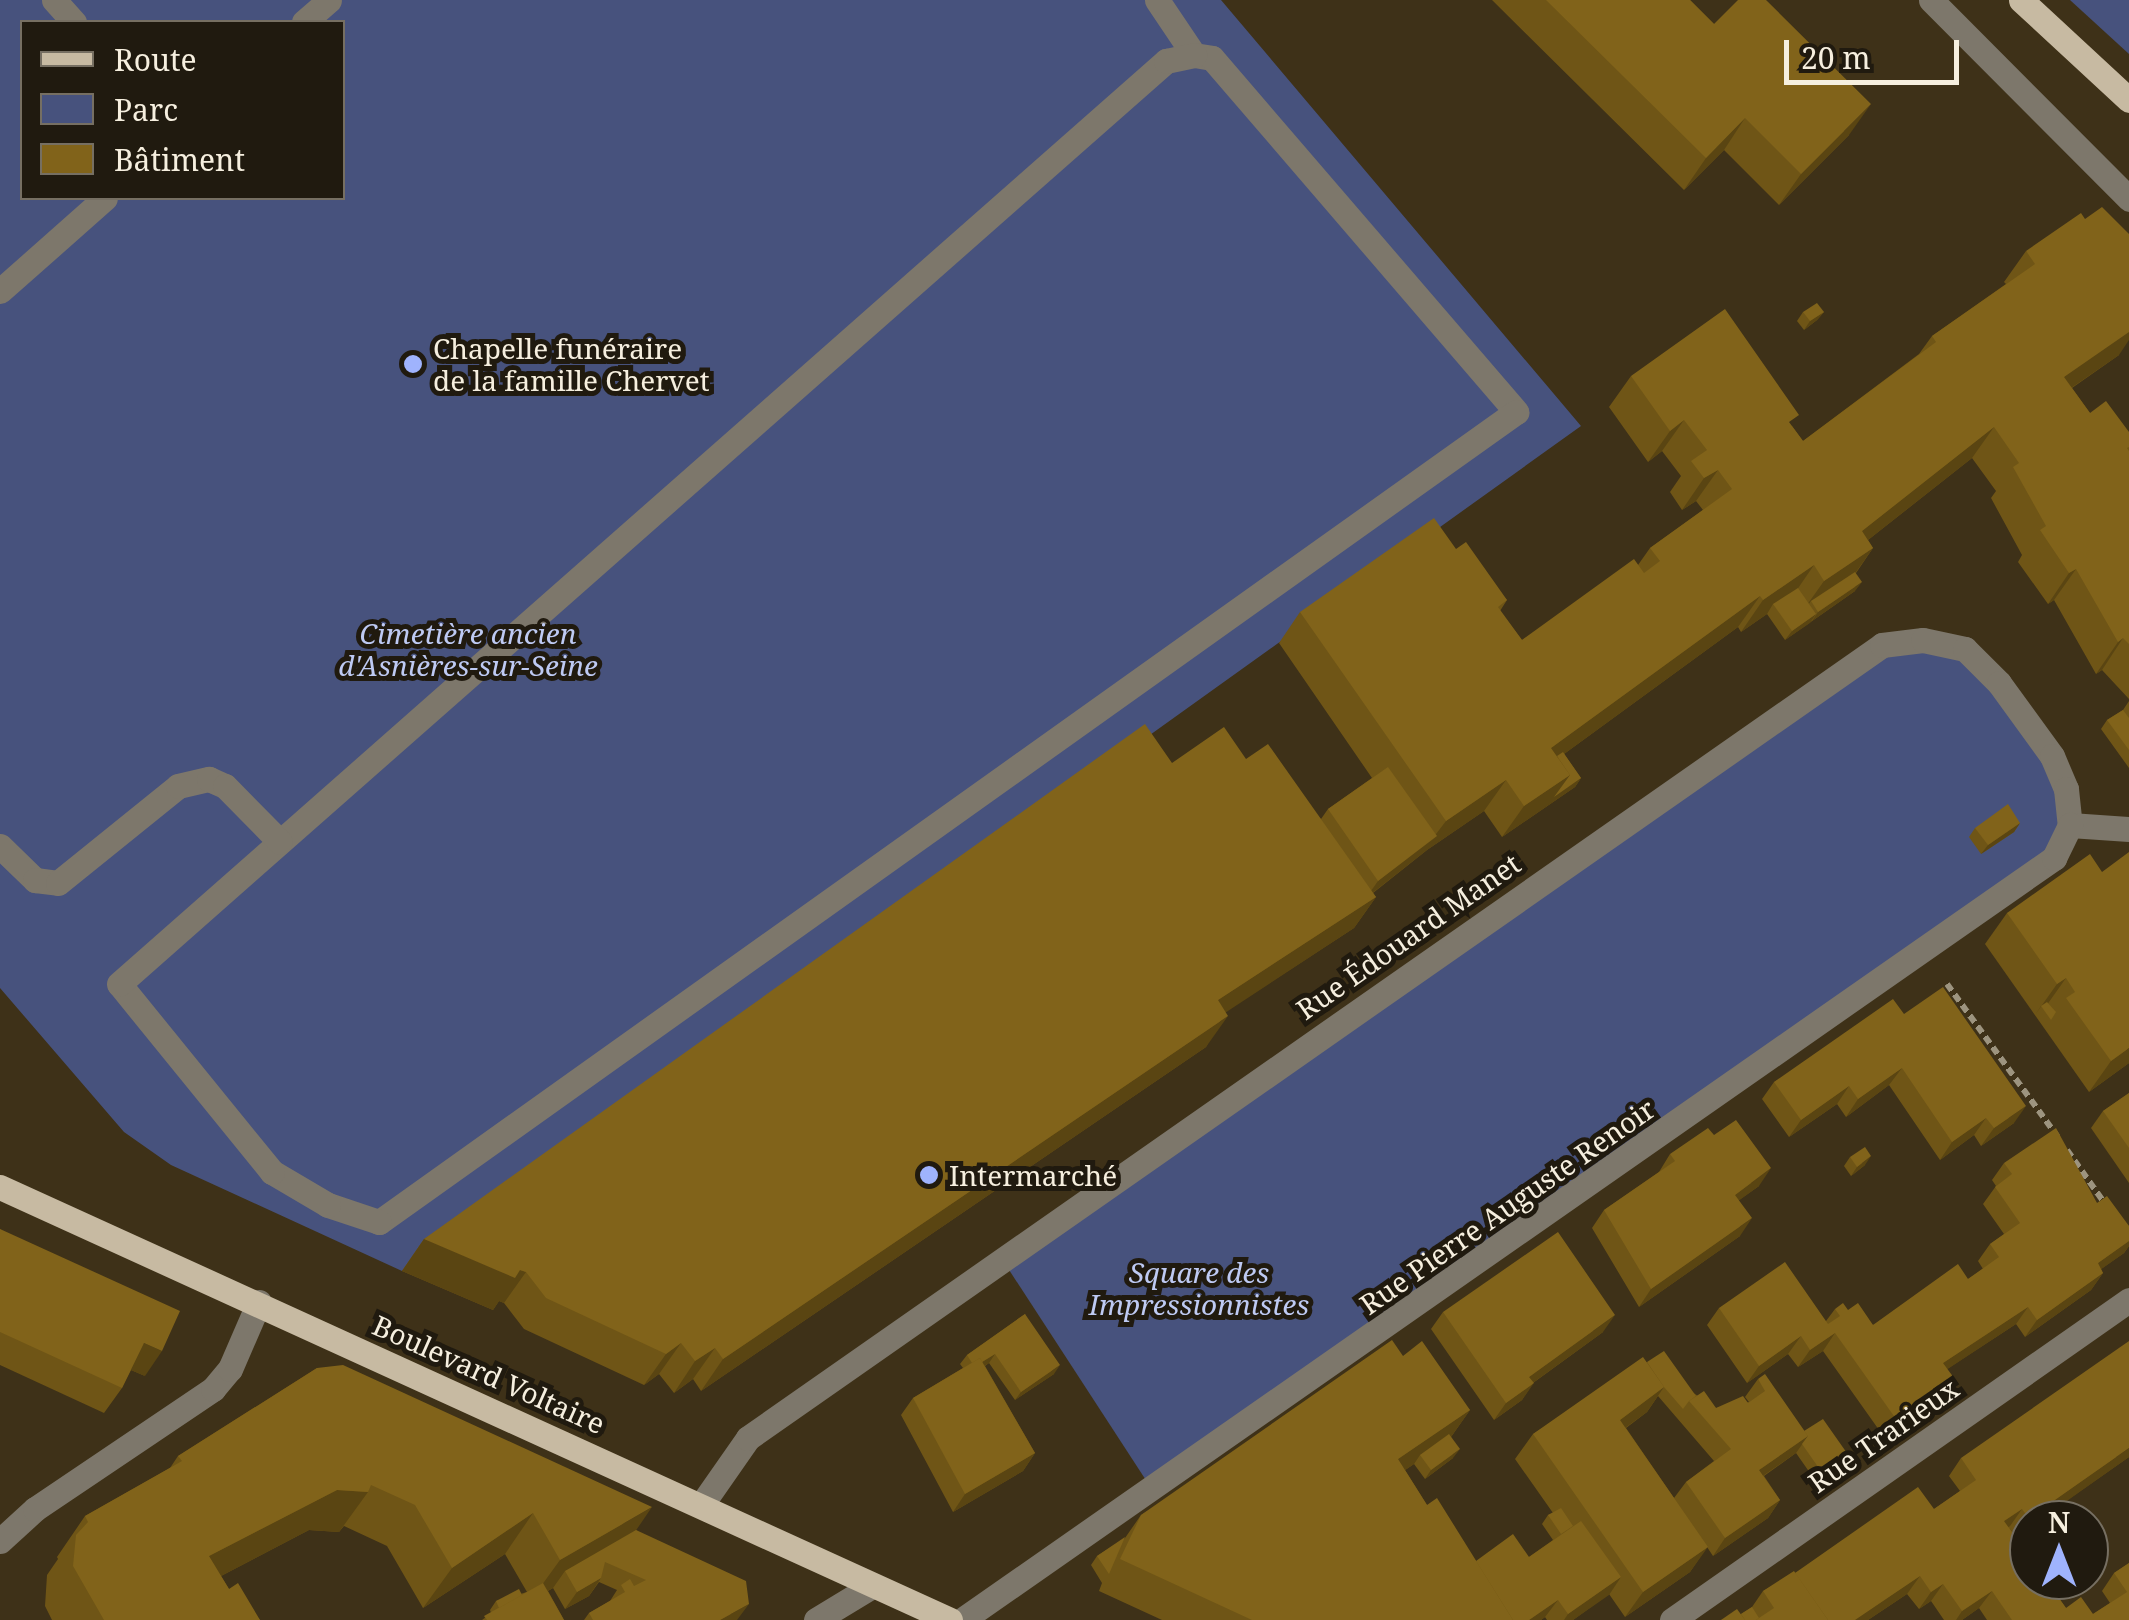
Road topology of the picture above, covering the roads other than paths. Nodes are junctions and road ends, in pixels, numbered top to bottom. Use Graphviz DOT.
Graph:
graph roads {
  1 [pos="54,0"];
  2 [pos="329,0"];
  3 [pos="1157,0"];
  4 [pos="1931,0"];
  5 [pos="2021,0"];
  6 [pos="72,20"];
  7 [pos="306,20"];
  8 [pos="1194,55"];
  9 [pos="2129,100"];
  10 [pos="2129,198"];
  11 [pos="103,200"];
  12 [pos="0,291"];
  13 [pos="2070,825"];
  14 [pos="2129,828"];
  15 [pos="280,842"];
  16 [pos="0,846"];
  17 [pos="0,1187"];
  18 [pos="2129,1300"];
  19 [pos="259,1302"];
  20 [pos="702,1504"];
  21 [pos="0,1541"];
  22 [pos="872,1586"];
  23 [pos="816,1620"];
  24 [pos="950,1620"];
  25 [pos="962,1620"];
  26 [pos="1672,1620"];
  1 -- 6 [label="street"];
  2 -- 7 [label="street"];
  3 -- 8 [label="street"];
  4 -- 10 [label="street"];
  5 -- 9 [label="main road"];
  8 -- 15 [label="street"];
  8 -- 15 [label="street"];
  11 -- 12 [label="street"];
  13 -- 14 [label="street"];
  13 -- 20 [label="street, Rue Édouard Manet"];
  13 -- 25 [label="street, Rue Pierre Auguste Renoir"];
  15 -- 16 [label="street"];
  17 -- 19 [label="main road, Boulevard Voltaire"];
  18 -- 26 [label="street, Rue Trarieux"];
  19 -- 20 [label="main road, Boulevard Voltaire"];
  19 -- 21 [label="street"];
  20 -- 22 [label="main road, Boulevard Voltaire"];
  22 -- 23 [label="street"];
  22 -- 24 [label="main road, Boulevard Voltaire"];
}
